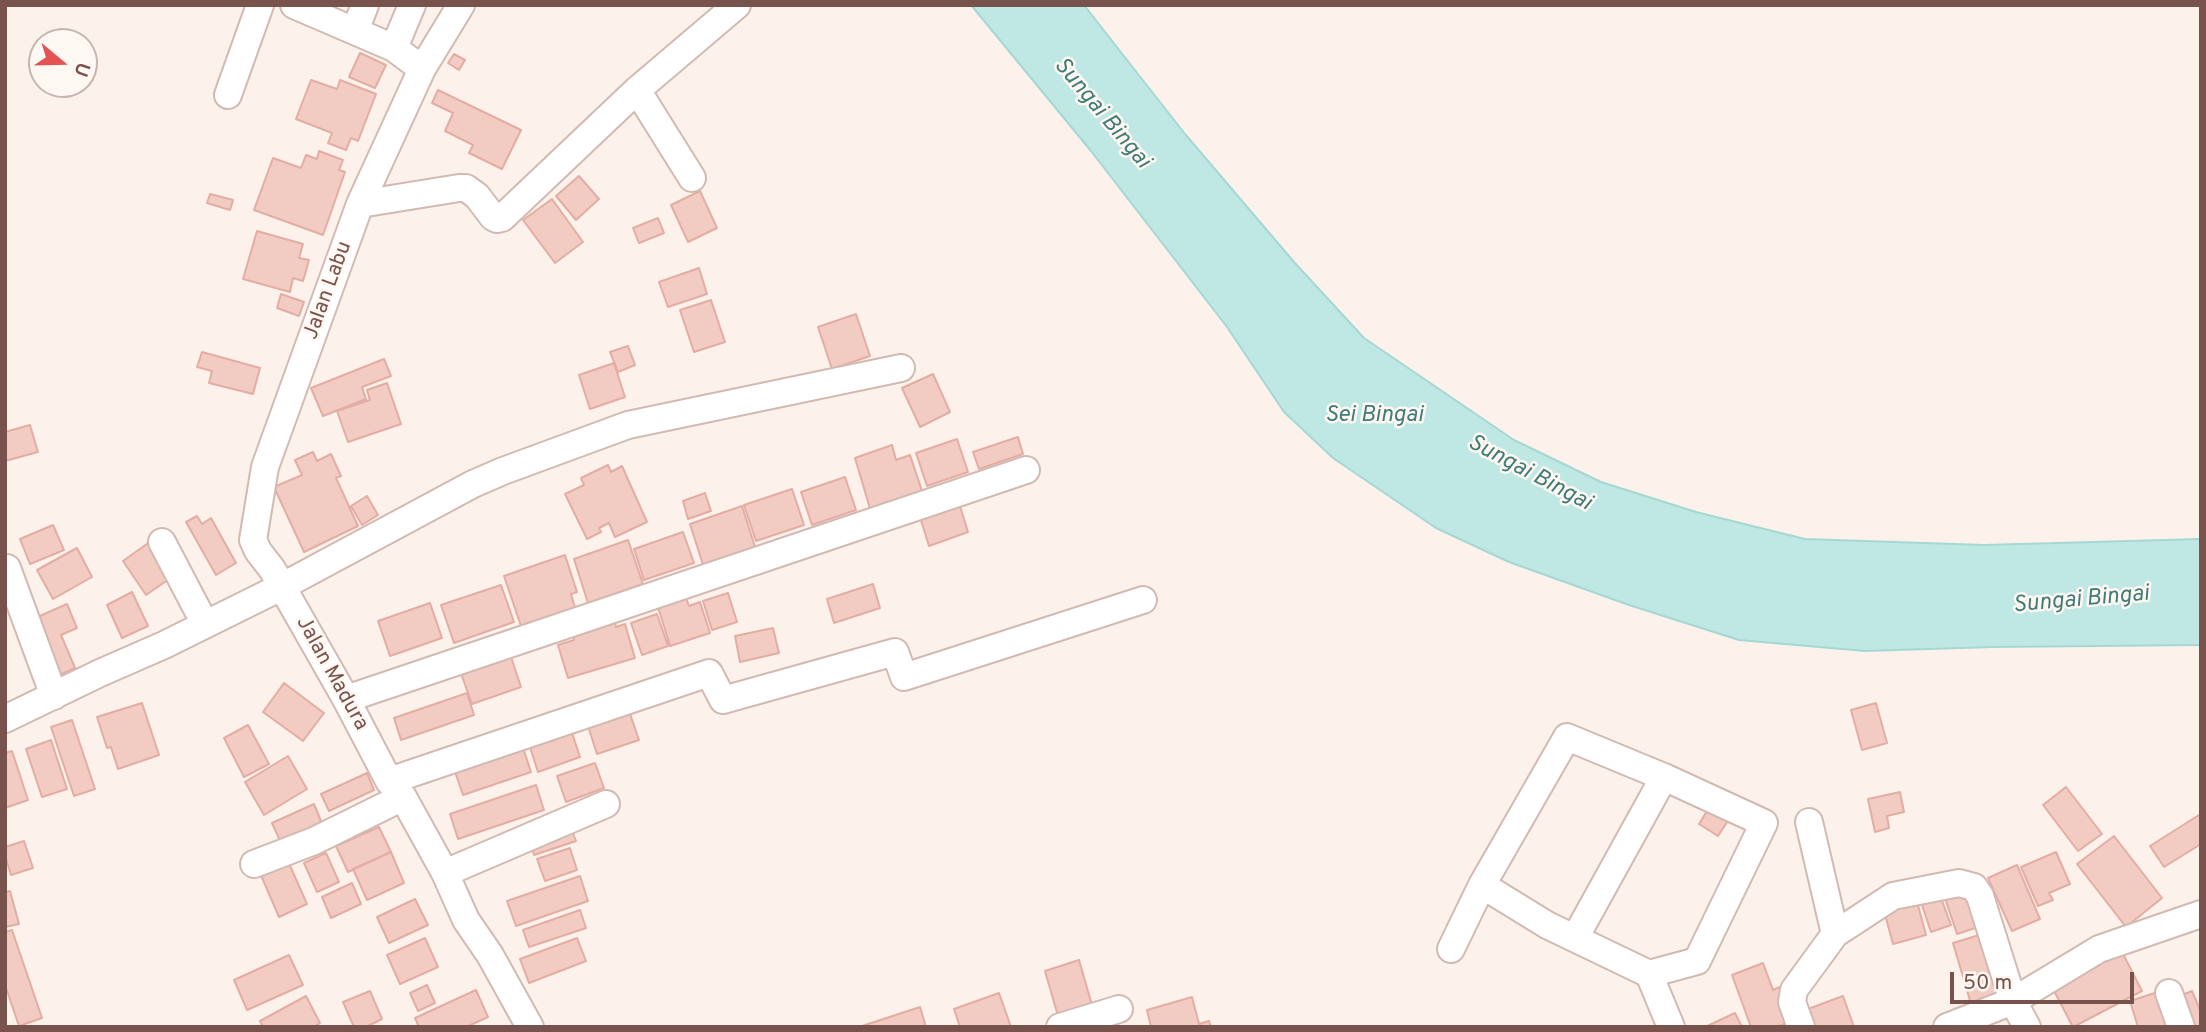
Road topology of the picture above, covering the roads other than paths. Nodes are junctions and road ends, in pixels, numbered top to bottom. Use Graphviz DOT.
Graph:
graph roads {
  1 [pos="260,5"];
  2 [pos="294,5"];
  3 [pos="365,5"];
  4 [pos="412,5"];
  5 [pos="461,5"];
  6 [pos="737,5"];
  7 [pos="355,31"];
  8 [pos="394,48"];
  9 [pos="422,69"];
  10 [pos="637,90"];
  11 [pos="228,95"];
  12 [pos="692,178"];
  13 [pos="360,204"];
  14 [pos="901,368"];
  15 [pos="1026,470"];
  16 [pos="162,542"];
  17 [pos="7,568"];
  18 [pos="281,587"];
  19 [pos="1143,600"];
  20 [pos="205,624"];
  21 [pos="54,696"];
  22 [pos="346,699"];
  23 [pos="5,719"];
  24 [pos="1664,777"];
  25 [pos="396,789"];
  26 [pos="606,804"];
  27 [pos="1809,822"];
  28 [pos="254,864"];
  29 [pos="445,873"];
  30 [pos="1482,885"];
  31 [pos="2201,914"];
  32 [pos="1835,934"];
  33 [pos="1575,938"];
  34 [pos="1451,949"];
  35 [pos="1649,974"];
  36 [pos="2169,993"];
  37 [pos="2013,1001"];
  38 [pos="1119,1009"];
  39 [pos="530,1027"];
  40 [pos="1060,1027"];
  41 [pos="1671,1027"];
  42 [pos="1801,1027"];
  43 [pos="1947,1027"];
  44 [pos="2027,1027"];
  45 [pos="2181,1027"];
  1 -- 11 [label="street"];
  2 -- 7 [label="street"];
  3 -- 7 [label="street"];
  4 -- 8 [label="street"];
  5 -- 9 [label="street, Jalan Labu"];
  6 -- 10 [label="street"];
  7 -- 8 [label="street"];
  8 -- 9 [label="street"];
  9 -- 13 [label="street, Jalan Labu"];
  10 -- 12 [label="street"];
  10 -- 13 [label="street"];
  13 -- 18 [label="street, Jalan Labu"];
  14 -- 18 [label="street"];
  15 -- 22 [label="street"];
  16 -- 20 [label="street"];
  17 -- 21 [label="street"];
  18 -- 20 [label="street"];
  18 -- 22 [label="street, Jalan Madura"];
  19 -- 25 [label="street"];
  20 -- 21 [label="street"];
  21 -- 23 [label="street"];
  22 -- 25 [label="street, Jalan Madura"];
  24 -- 30 [label="street"];
  24 -- 33 [label="street"];
  24 -- 35 [label="street"];
  25 -- 28 [label="street"];
  25 -- 29 [label="street, Jalan Madura"];
  26 -- 29 [label="street"];
  27 -- 32 [label="street"];
  29 -- 39 [label="street, Jalan Madura"];
  30 -- 33 [label="street"];
  30 -- 34 [label="street"];
  31 -- 37 [label="street"];
  32 -- 37 [label="street"];
  32 -- 42 [label="street"];
  33 -- 35 [label="street"];
  35 -- 41 [label="street"];
  36 -- 45 [label="street"];
  37 -- 43 [label="street"];
  37 -- 44 [label="street"];
  38 -- 40 [label="street"];
}
